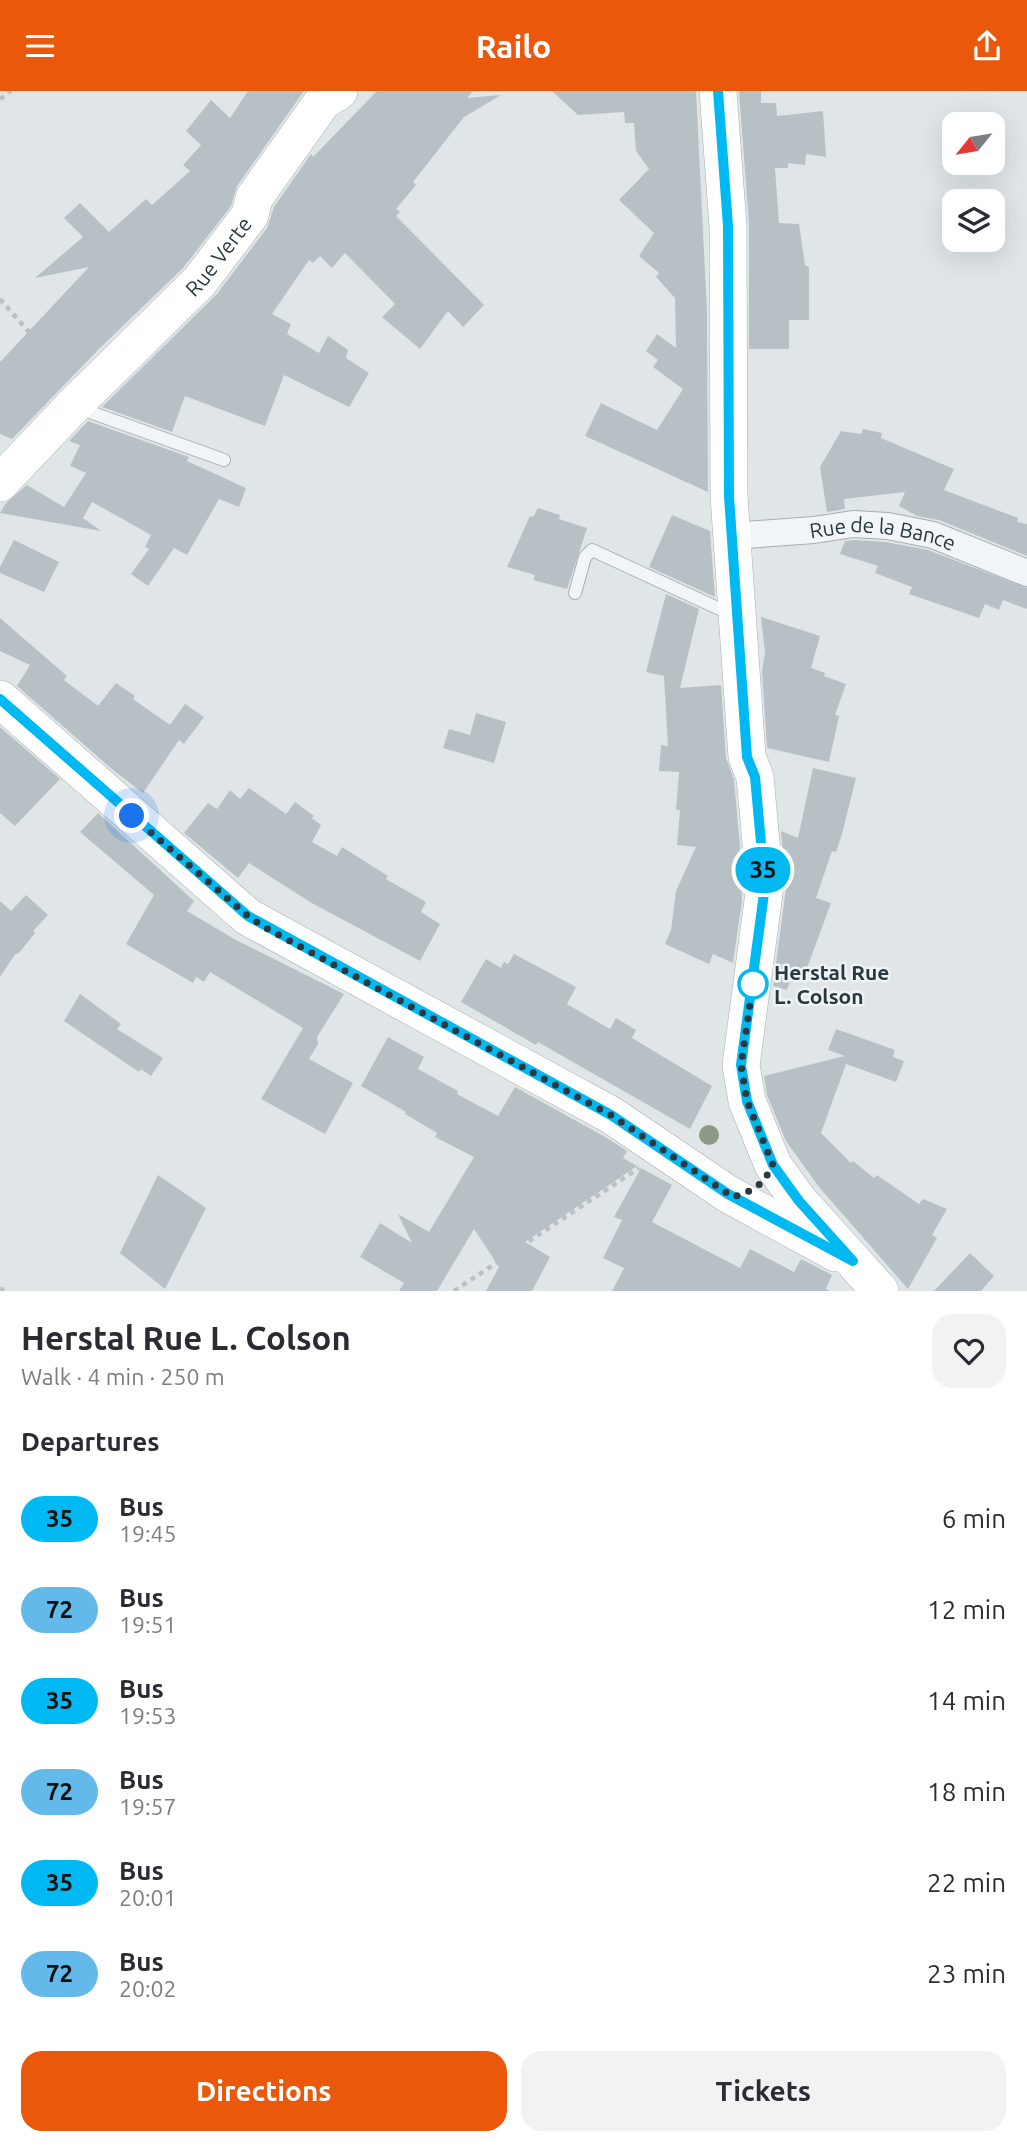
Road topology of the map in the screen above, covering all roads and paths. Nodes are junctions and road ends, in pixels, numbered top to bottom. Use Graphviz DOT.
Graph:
graph roads {
  1 [pos="11,91"];
  2 [pos="339,91"];
  3 [pos="718,91"];
  4 [pos="0,99"];
  5 [pos="0,299"];
  6 [pos="82,398"];
  7 [pos="224,460"];
  8 [pos="0,483"];
  9 [pos="732,536"];
  10 [pos="1027,573"];
  11 [pos="575,593"];
  12 [pos="738,613"];
  13 [pos="0,699"];
  14 [pos="659,1147"];
  15 [pos="773,1165"];
  16 [pos="731,1195"];
  17 [pos="853,1261"];
  18 [pos="454,1291"];
  19 [pos="880,1291"];
  1 -- 4 [label="path"];
  2 -- 6 [label="street, Rue Verte"];
  3 -- 9 [label="street"];
  5 -- 6 [label="path"];
  6 -- 7 [label="lane"];
  6 -- 8 [label="street, Rue Verte"];
  9 -- 10 [label="street, Rue de la Bance"];
  9 -- 12 [label="street"];
  11 -- 12 [label="lane"];
  12 -- 15 [label="street"];
  13 -- 14 [label="street"];
  14 -- 16 [label="street"];
  14 -- 18 [label="path"];
  15 -- 16 [label="street"];
  15 -- 17 [label="street"];
  16 -- 17 [label="street"];
  17 -- 19 [label="street"];
}
